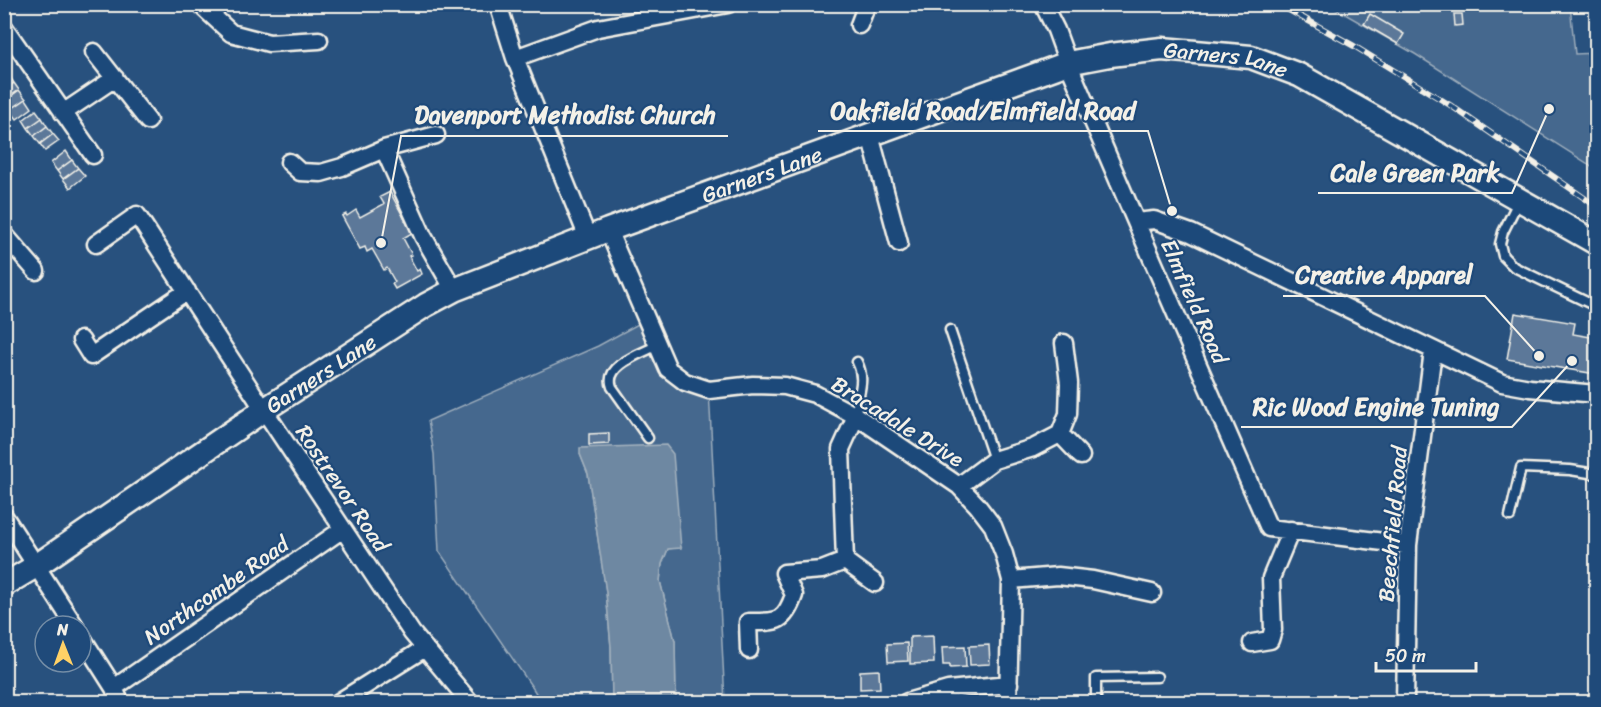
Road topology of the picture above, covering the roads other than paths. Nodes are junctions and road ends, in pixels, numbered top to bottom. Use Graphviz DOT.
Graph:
graph roads {
  1 [pos="202,4"];
  2 [pos="498,4"];
  3 [pos="729,4"];
  4 [pos="867,4"];
  5 [pos="1043,4"];
  6 [pos="859,25"];
  7 [pos="4,27"];
  8 [pos="319,40"];
  9 [pos="94,51"];
  10 [pos="515,58"];
  11 [pos="1068,63"];
  12 [pos="115,78"];
  13 [pos="63,113"];
  14 [pos="148,121"];
  15 [pos="436,135"];
  16 [pos="870,135"];
  17 [pos="384,149"];
  18 [pos="93,155"];
  19 [pos="289,162"];
  20 [pos="1519,200"];
  21 [pos="1136,222"];
  22 [pos="4,234"];
  23 [pos="598,234"];
  24 [pos="899,243"];
  25 [pos="1596,243"];
  26 [pos="96,244"];
  27 [pos="36,271"];
  28 [pos="454,290"];
  29 [pos="187,291"];
  30 [pos="1591,304"];
  31 [pos="950,330"];
  32 [pos="81,340"];
  33 [pos="1064,344"];
  34 [pos="658,345"];
  35 [pos="1433,351"];
  36 [pos="857,362"];
  37 [pos="1596,394"];
  38 [pos="264,410"];
  39 [pos="856,416"];
  40 [pos="1060,434"];
  41 [pos="648,438"];
  42 [pos="1081,456"];
  43 [pos="994,460"];
  44 [pos="1596,474"];
  45 [pos="959,486"];
  46 [pos="4,516"];
  47 [pos="1510,516"];
  48 [pos="343,529"];
  49 [pos="1291,530"];
  50 [pos="1408,545"];
  51 [pos="845,561"];
  52 [pos="36,566"];
  53 [pos="1011,580"];
  54 [pos="875,583"];
  55 [pos="4,585"];
  56 [pos="1152,592"];
  57 [pos="67,614"];
  58 [pos="1252,643"];
  59 [pos="425,648"];
  60 [pos="749,650"];
  61 [pos="93,656"];
  62 [pos="1157,677"];
  63 [pos="1009,684"];
  64 [pos="117,695"];
  65 [pos="339,702"];
  66 [pos="470,702"];
  67 [pos="907,702"];
  68 [pos="1008,702"];
  69 [pos="1096,702"];
  70 [pos="1405,702"];
  1 -- 8 [label="street"];
  2 -- 10 [label="street, Bracadale Drive"];
  3 -- 10 [label="street"];
  4 -- 6 [label="street"];
  5 -- 11 [label="street, Elmfield Road"];
  7 -- 13 [label="street"];
  9 -- 12 [label="street"];
  10 -- 23 [label="street, Bracadale Drive"];
  11 -- 16 [label="street, Garners Lane"];
  11 -- 20 [label="street, Garners Lane"];
  11 -- 21 [label="street, Elmfield Road"];
  12 -- 13 [label="street"];
  12 -- 14 [label="street"];
  13 -- 18 [label="street"];
  15 -- 17 [label="street"];
  16 -- 23 [label="street, Garners Lane"];
  16 -- 24 [label="street"];
  17 -- 19 [label="street"];
  17 -- 28 [label="street"];
  20 -- 25 [label="street, Garners Lane"];
  20 -- 30 [label="lane"];
  21 -- 35 [label="street"];
  21 -- 49 [label="street, Elmfield Road"];
  22 -- 27 [label="street"];
  23 -- 28 [label="street, Garners Lane"];
  23 -- 34 [label="street, Bracadale Drive"];
  26 -- 29 [label="street, Rostrevor Road"];
  28 -- 38 [label="street, Garners Lane"];
  29 -- 32 [label="street"];
  29 -- 38 [label="street, Rostrevor Road"];
  31 -- 43 [label="lane"];
  33 -- 40 [label="street"];
  34 -- 39 [label="street, Bracadale Drive"];
  34 -- 41 [label="lane"];
  35 -- 37 [label="street"];
  35 -- 50 [label="street, Beechfield Road"];
  36 -- 39 [label="lane"];
  38 -- 48 [label="street, Rostrevor Road"];
  38 -- 52 [label="street, Garners Lane"];
  39 -- 45 [label="street, Bracadale Drive"];
  39 -- 51 [label="street"];
  40 -- 42 [label="street"];
  40 -- 43 [label="street"];
  43 -- 45 [label="street"];
  44 -- 47 [label="lane"];
  45 -- 53 [label="street, Bracadale Drive"];
  46 -- 52 [label="street"];
  48 -- 59 [label="street, Rostrevor Road"];
  48 -- 64 [label="street, Northcombe Road"];
  49 -- 50 [label="street, Elmfield Road"];
  49 -- 58 [label="street"];
  50 -- 70 [label="street, Beechfield Road"];
  51 -- 54 [label="street"];
  51 -- 60 [label="street"];
  52 -- 55 [label="street, Garners Lane"];
  52 -- 57 [label="street"];
  53 -- 56 [label="street"];
  53 -- 63 [label="street, Bracadale Drive"];
  59 -- 65 [label="street"];
  59 -- 66 [label="street, Rostrevor Road"];
  61 -- 64 [label="street"];
  62 -- 69 [label="lane"];
  63 -- 67 [label="street"];
  63 -- 68 [label="street, Bracadale Drive"];
}
